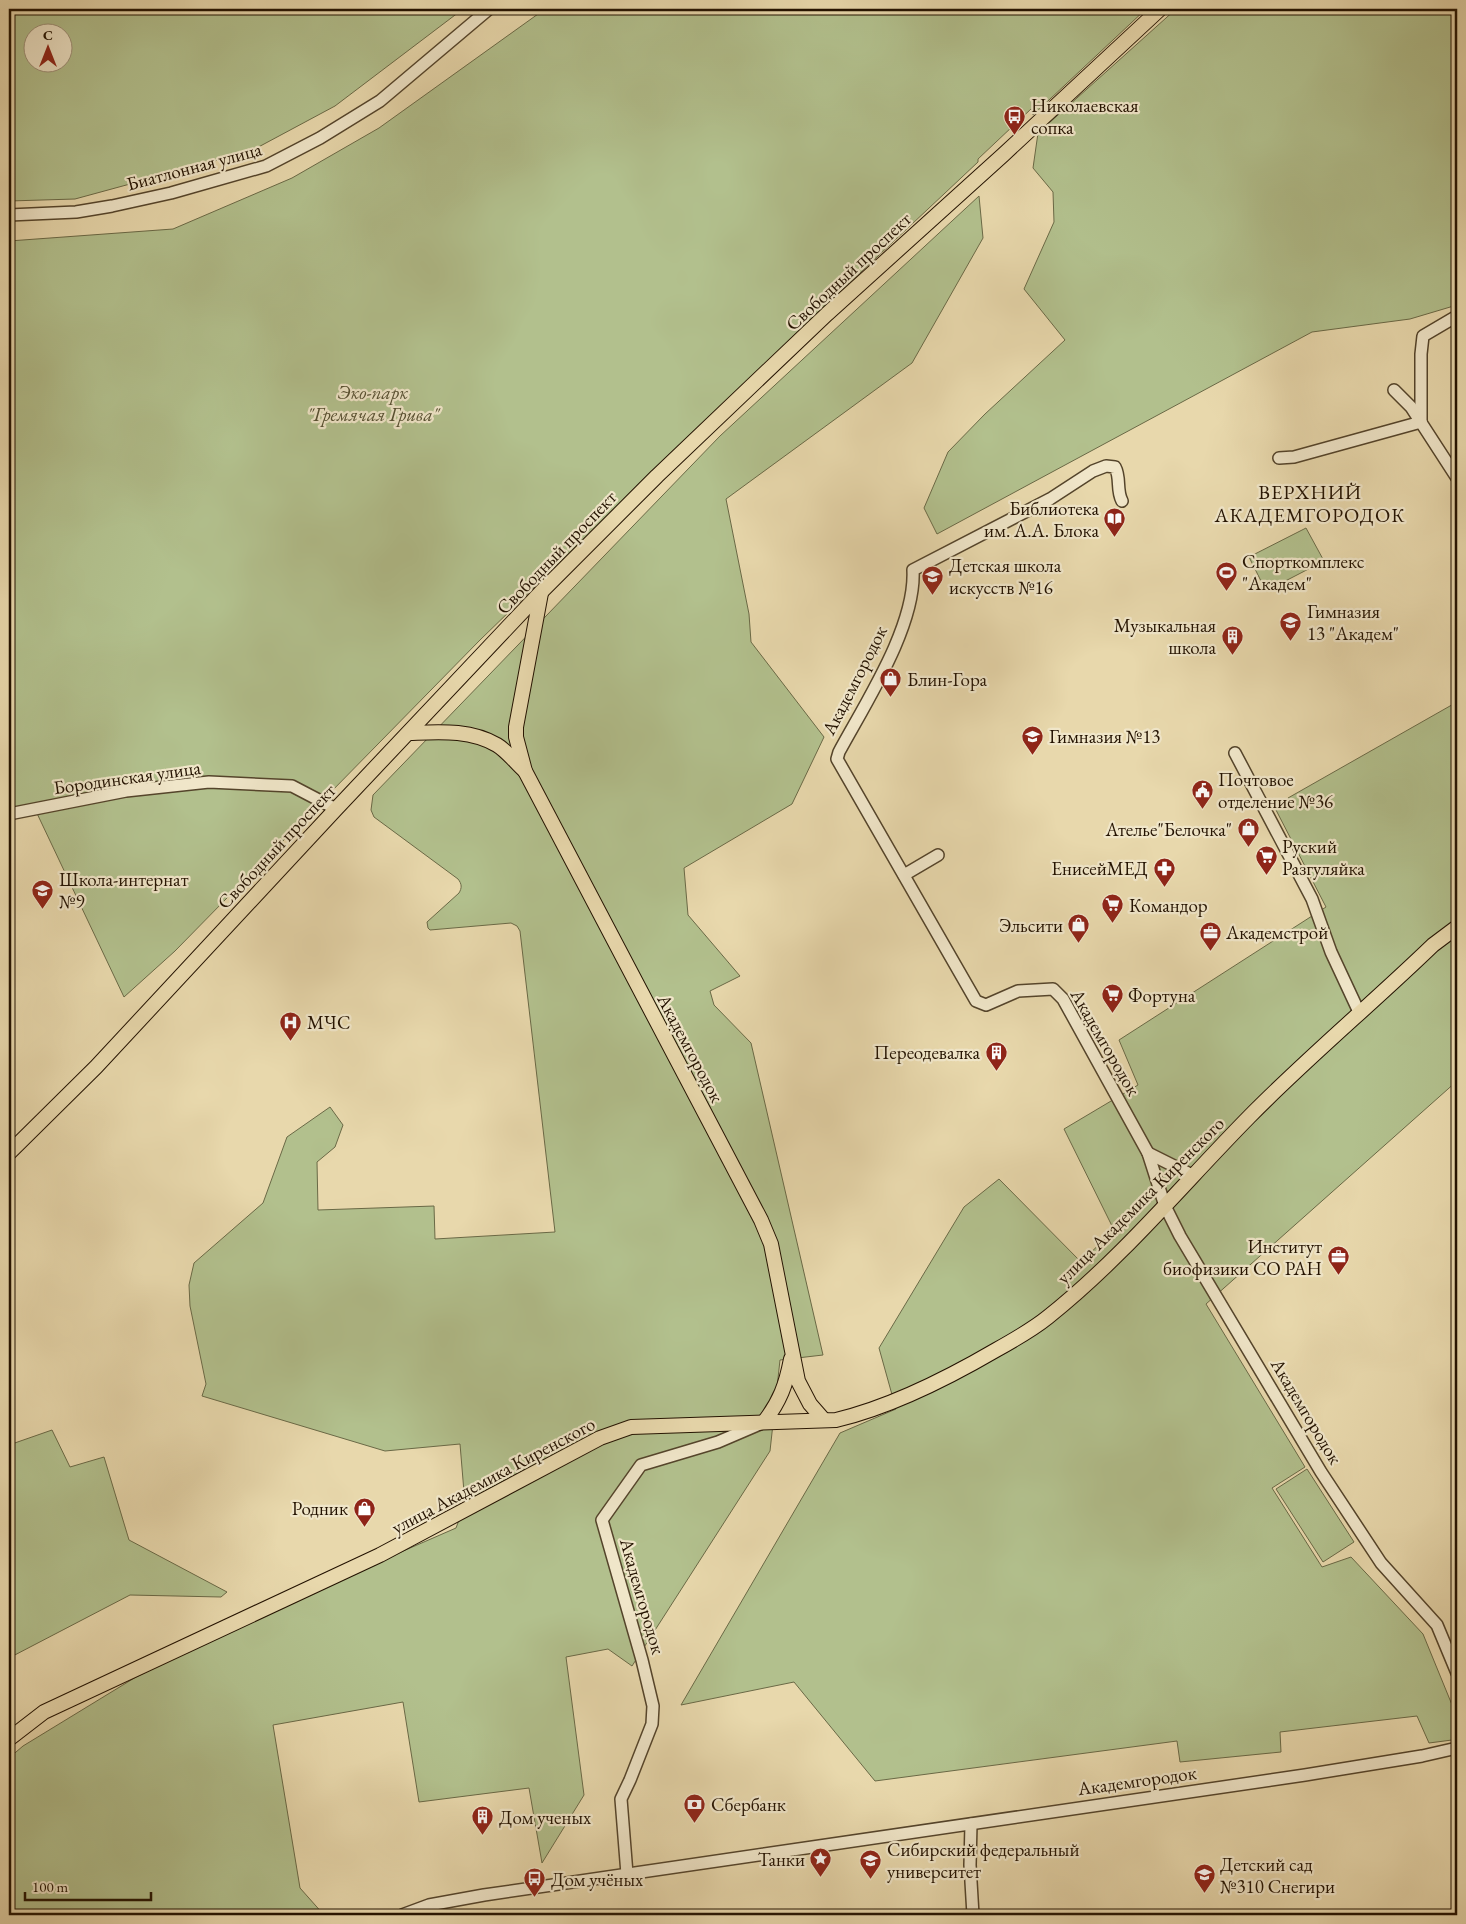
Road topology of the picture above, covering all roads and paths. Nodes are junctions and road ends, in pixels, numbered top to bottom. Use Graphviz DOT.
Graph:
graph roads {
  1 [pos="489,9"];
  2 [pos="1160,9"];
  3 [pos="9,215"];
  4 [pos="1457,316"];
  5 [pos="1394,390"];
  6 [pos="1421,422"];
  7 [pos="1279,458"];
  8 [pos="1457,478"];
  9 [pos="1122,501"];
  10 [pos="541,592"];
  11 [pos="409,733"];
  12 [pos="1235,753"];
  13 [pos="525,771"];
  14 [pos="336,810"];
  15 [pos="9,814"];
  16 [pos="938,855"];
  17 [pos="904,875"];
  18 [pos="1457,927"];
  19 [pos="1359,1012"];
  20 [pos="9,1153"];
  21 [pos="1148,1153"];
  22 [pos="1192,1175"];
  23 [pos="1165,1206"];
  24 [pos="792,1354"];
  25 [pos="824,1420"];
  26 [pos="764,1422"];
  27 [pos="1457,1674"];
  28 [pos="9,1739"];
  29 [pos="1457,1748"];
  30 [pos="970,1824"];
  31 [pos="627,1874"];
  32 [pos="402,1915"];
  33 [pos="973,1915"];
  1 -- 3 [label="street, Биатлонная улица"];
  2 -- 10 [label="main road, Свободный проспект"];
  4 -- 6 [label="street"];
  5 -- 6 [label="street"];
  6 -- 7 [label="street"];
  6 -- 8 [label="street"];
  9 -- 17 [label="street, Академгородок"];
  10 -- 11 [label="main road, Свободный проспект"];
  10 -- 13 [label="main road"];
  11 -- 13 [label="main road"];
  11 -- 14 [label="main road, Свободный проспект"];
  12 -- 19 [label="street"];
  13 -- 24 [label="main road, Академгородок"];
  14 -- 15 [label="street, Бородинская улица"];
  14 -- 20 [label="main road, Свободный проспект"];
  16 -- 17 [label="street"];
  17 -- 21 [label="street, Академгородок"];
  18 -- 19 [label="main road, улица Академика Киренского"];
  19 -- 22 [label="main road, улица Академика Киренского"];
  21 -- 22 [label="street"];
  21 -- 23 [label="street, Академгородок"];
  22 -- 23 [label="main road, улица Академика Киренского"];
  23 -- 25 [label="main road, улица Академика Киренского"];
  23 -- 27 [label="street, Академгородок"];
  24 -- 25 [label="main road, Академгородок"];
  24 -- 26 [label="main road"];
  25 -- 26 [label="main road, улица Академика Киренского"];
  26 -- 28 [label="main road, улица Академика Киренского"];
  26 -- 31 [label="street, Академгородок"];
  29 -- 30 [label="street, Академгородок"];
  30 -- 31 [label="street, Академгородок"];
  30 -- 33 [label="street"];
  31 -- 32 [label="street, Академгородок"];
}
